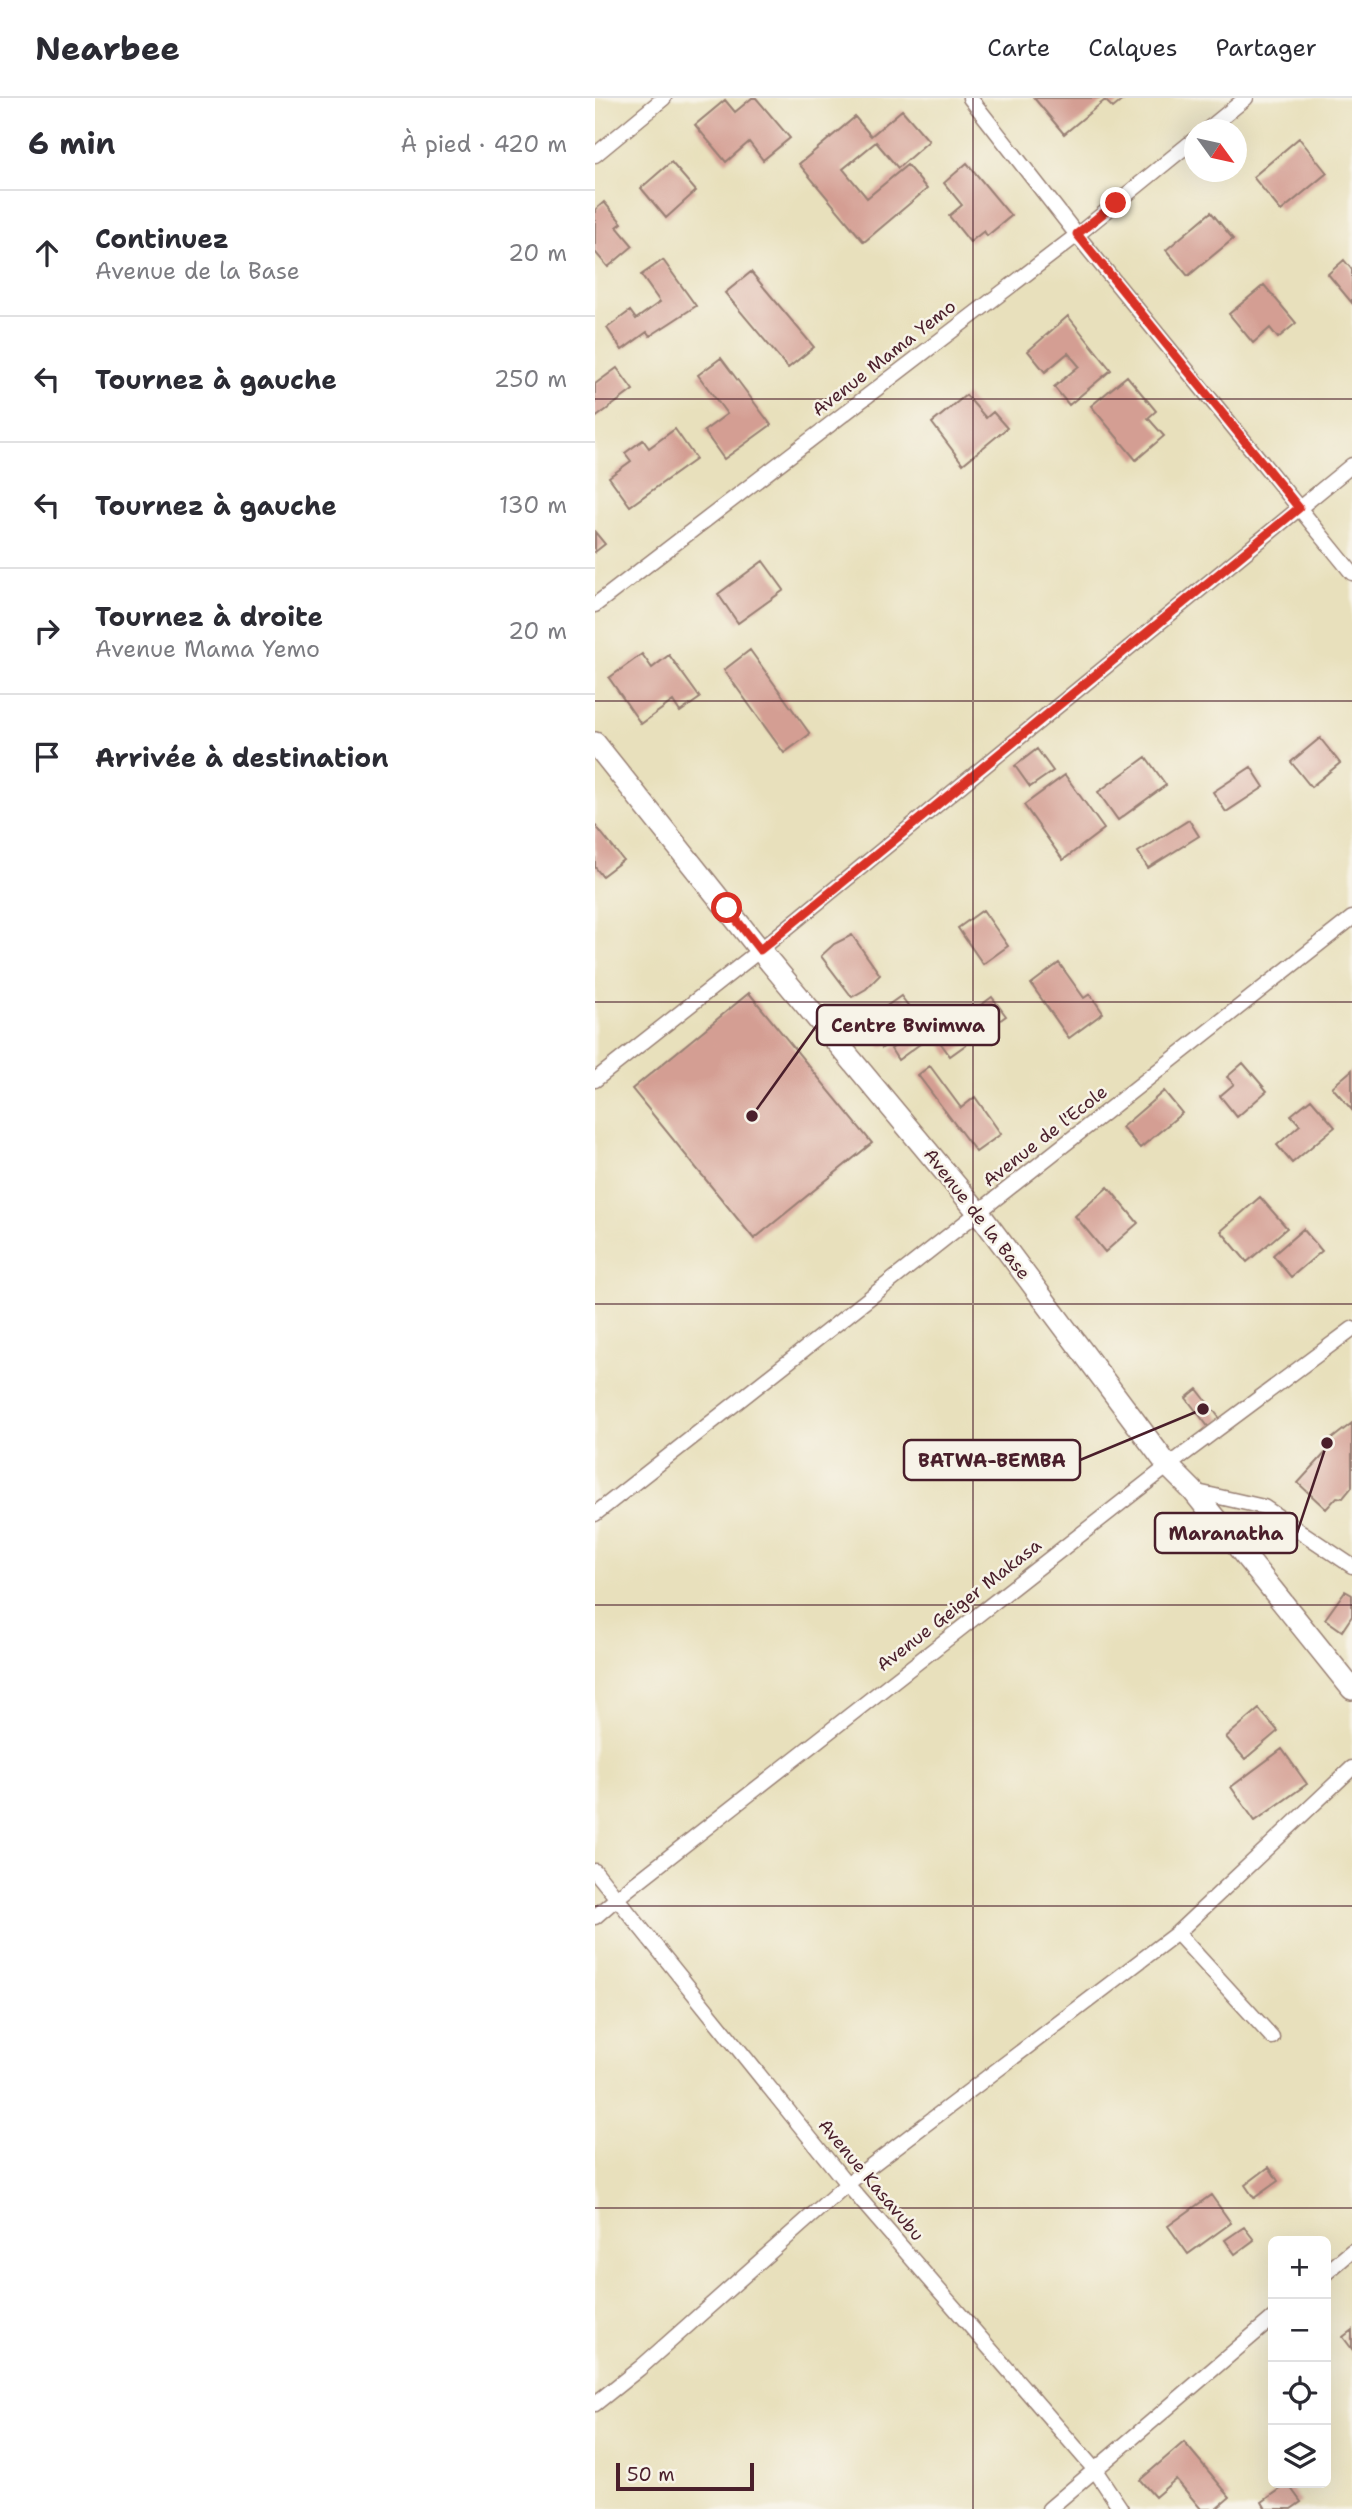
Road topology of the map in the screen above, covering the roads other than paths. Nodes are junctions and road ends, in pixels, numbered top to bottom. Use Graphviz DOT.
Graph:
graph roads {
  1 [pos="664,98"];
  2 [pos="970,98"];
  3 [pos="1245,98"];
  4 [pos="1220,119"];
  5 [pos="1184,148"];
  6 [pos="595,155"];
  7 [pos="1077,234"];
  8 [pos="1352,465"];
  9 [pos="1299,508"];
  10 [pos="1352,573"];
  11 [pos="595,605"];
  12 [pos="595,743"];
  13 [pos="1352,918"];
  14 [pos="760,950"];
  15 [pos="595,1080"];
  16 [pos="979,1213"];
  17 [pos="1352,1329"];
  18 [pos="1168,1466"];
  19 [pos="1193,1491"];
  20 [pos="595,1514"];
  21 [pos="1352,1566"];
  22 [pos="1352,1689"];
  23 [pos="1352,1768"];
  24 [pos="595,1871"];
  25 [pos="618,1897"];
  26 [pos="595,1917"];
  27 [pos="1177,1933"];
  28 [pos="1272,2038"];
  29 [pos="847,2184"];
  30 [pos="1352,2251"];
  31 [pos="1331,2269"];
  32 [pos="1268,2322"];
  33 [pos="595,2404"];
  34 [pos="1095,2470"];
  35 [pos="1049,2509"];
  36 [pos="1121,2509"];
  1 -- 6 [label="street"];
  2 -- 7 [label="street"];
  3 -- 4 [label="street"];
  5 -- 7 [label="street, Avenue Mama Yemo"];
  7 -- 9 [label="street"];
  7 -- 11 [label="street, Avenue Mama Yemo"];
  8 -- 9 [label="street"];
  9 -- 10 [label="street"];
  9 -- 14 [label="street"];
  12 -- 14 [label="main road, Avenue de la Base"];
  13 -- 16 [label="street, Avenue de l'Ecole"];
  14 -- 15 [label="street"];
  14 -- 16 [label="main road, Avenue de la Base"];
  16 -- 18 [label="main road, Avenue de la Base"];
  16 -- 20 [label="street, Avenue de l'Ecole"];
  17 -- 18 [label="street, Avenue Geiger Makasa"];
  18 -- 19 [label="main road, Avenue de la Base"];
  18 -- 25 [label="street, Avenue Geiger Makasa"];
  19 -- 21 [label="street"];
  19 -- 22 [label="main road, Avenue de la Base"];
  23 -- 27 [label="street"];
  24 -- 25 [label="street, Avenue Kasavubu"];
  25 -- 26 [label="street, Avenue Geiger Makasa"];
  25 -- 29 [label="street, Avenue Kasavubu"];
  27 -- 28 [label="street"];
  27 -- 29 [label="street"];
  29 -- 33 [label="street"];
  29 -- 34 [label="street, Avenue Kasavubu"];
  30 -- 31 [label="street"];
  32 -- 34 [label="street"];
  34 -- 35 [label="street"];
  34 -- 36 [label="street, Avenue Kasavubu"];
}
